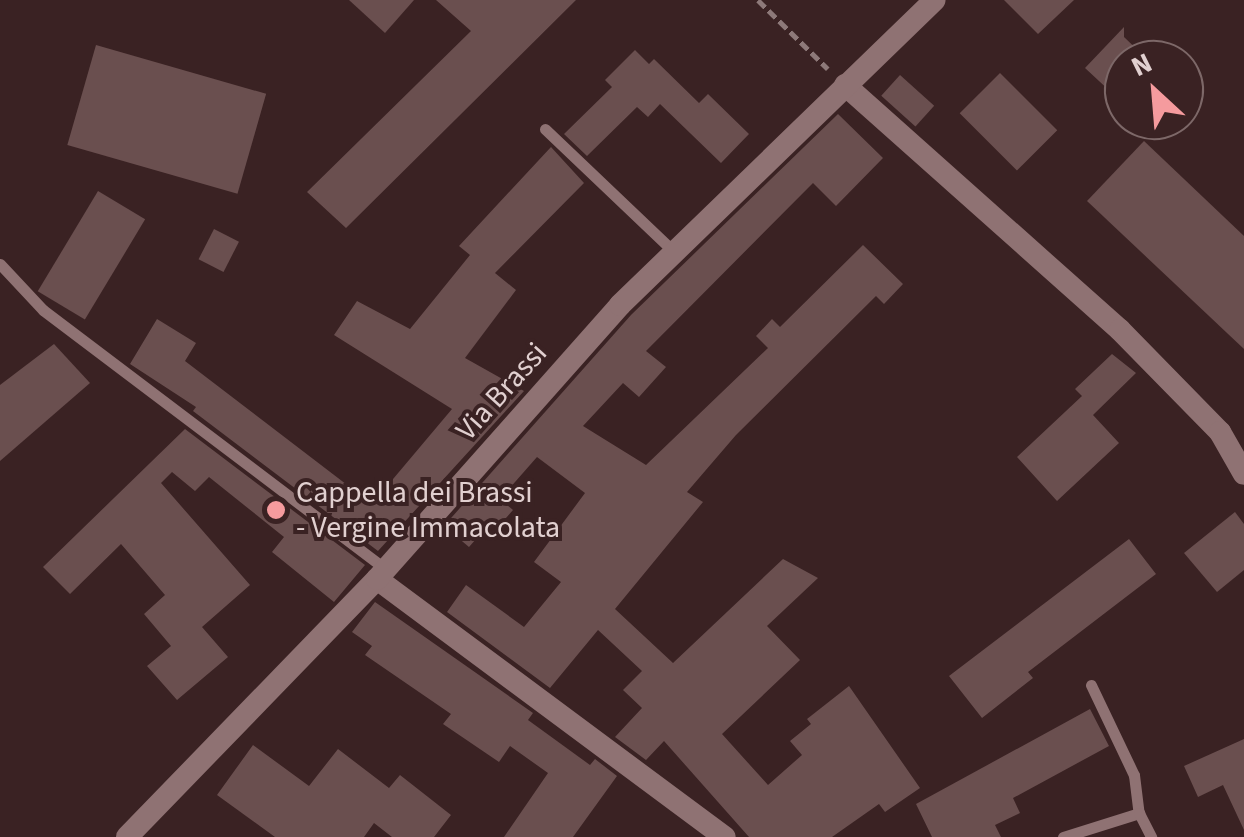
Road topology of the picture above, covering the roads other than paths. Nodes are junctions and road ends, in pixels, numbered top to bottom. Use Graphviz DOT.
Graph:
graph roads {
  1 [pos="935,0"];
  2 [pos="844,85"];
  3 [pos="545,129"];
  4 [pos="674,252"];
  5 [pos="0,264"];
  6 [pos="1244,474"];
  7 [pos="381,574"];
  8 [pos="1091,685"];
  9 [pos="1140,813"];
  10 [pos="128,837"];
  11 [pos="724,837"];
  12 [pos="1063,837"];
  13 [pos="1152,837"];
  1 -- 2 [label="street, Via Brassi"];
  2 -- 4 [label="street, Via Brassi"];
  2 -- 6 [label="street"];
  3 -- 4 [label="lane"];
  4 -- 7 [label="street, Via Brassi"];
  5 -- 7 [label="lane"];
  7 -- 10 [label="street, Via Brassi"];
  7 -- 11 [label="street"];
  8 -- 9 [label="lane"];
  9 -- 12 [label="lane"];
  9 -- 13 [label="lane"];
}
